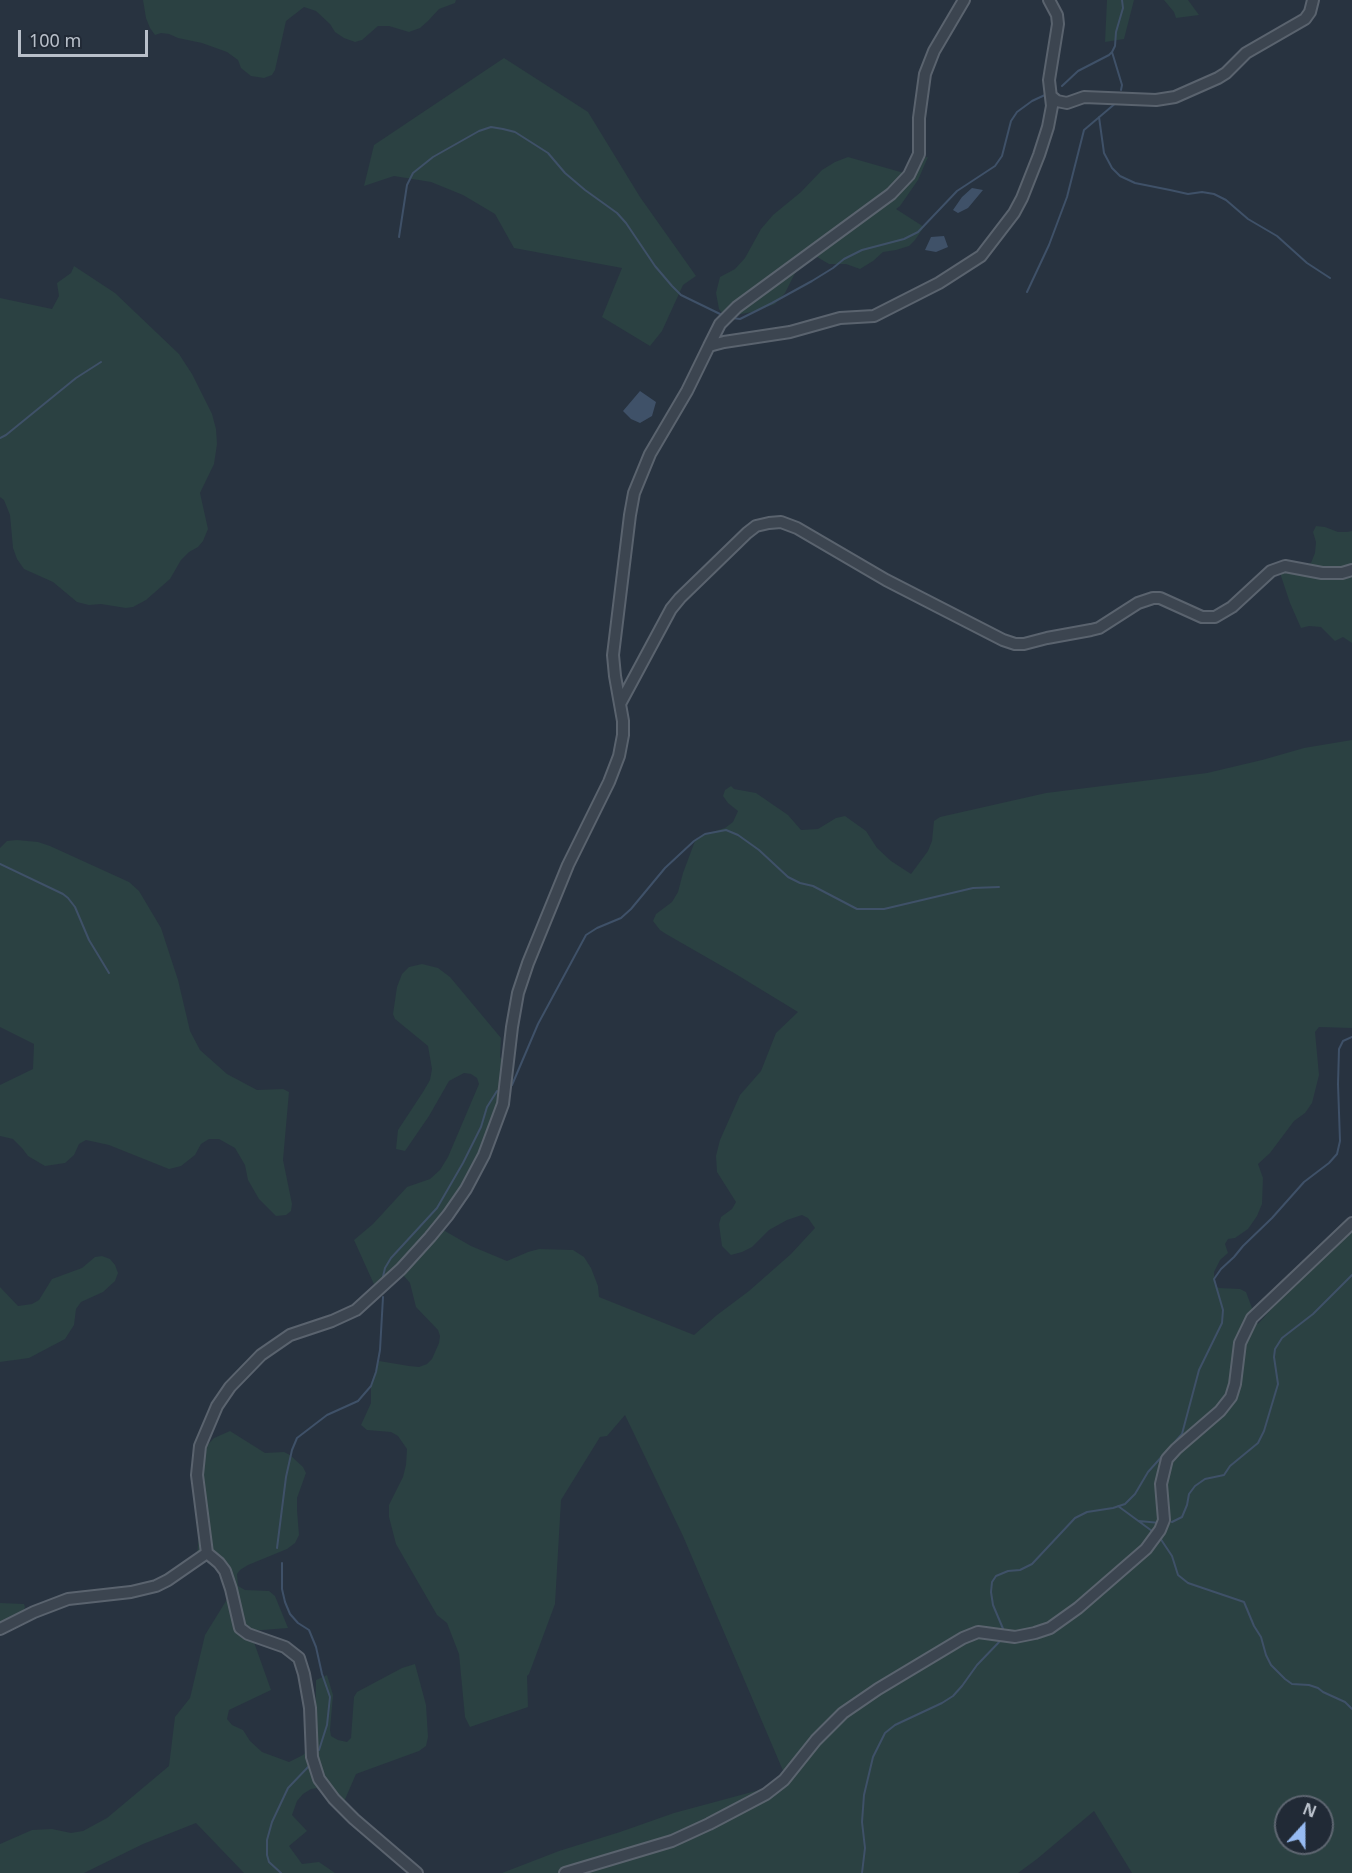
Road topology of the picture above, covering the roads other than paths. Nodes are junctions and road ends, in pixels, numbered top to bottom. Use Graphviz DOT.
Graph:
graph roads {
  1 [pos="964,0"];
  2 [pos="1049,0"];
  3 [pos="1313,0"];
  4 [pos="1051,96"];
  5 [pos="710,346"];
  6 [pos="1352,570"];
  7 [pos="620,704"];
  8 [pos="1352,1223"];
  9 [pos="207,1553"];
  10 [pos="0,1629"];
  11 [pos="417,1873"];
  12 [pos="565,1873"];
  1 -- 5 [label="street"];
  2 -- 4 [label="street"];
  3 -- 4 [label="street"];
  4 -- 5 [label="street"];
  5 -- 7 [label="street"];
  6 -- 7 [label="street"];
  7 -- 9 [label="street"];
  8 -- 12 [label="street"];
  9 -- 10 [label="street"];
  9 -- 11 [label="street"];
}
